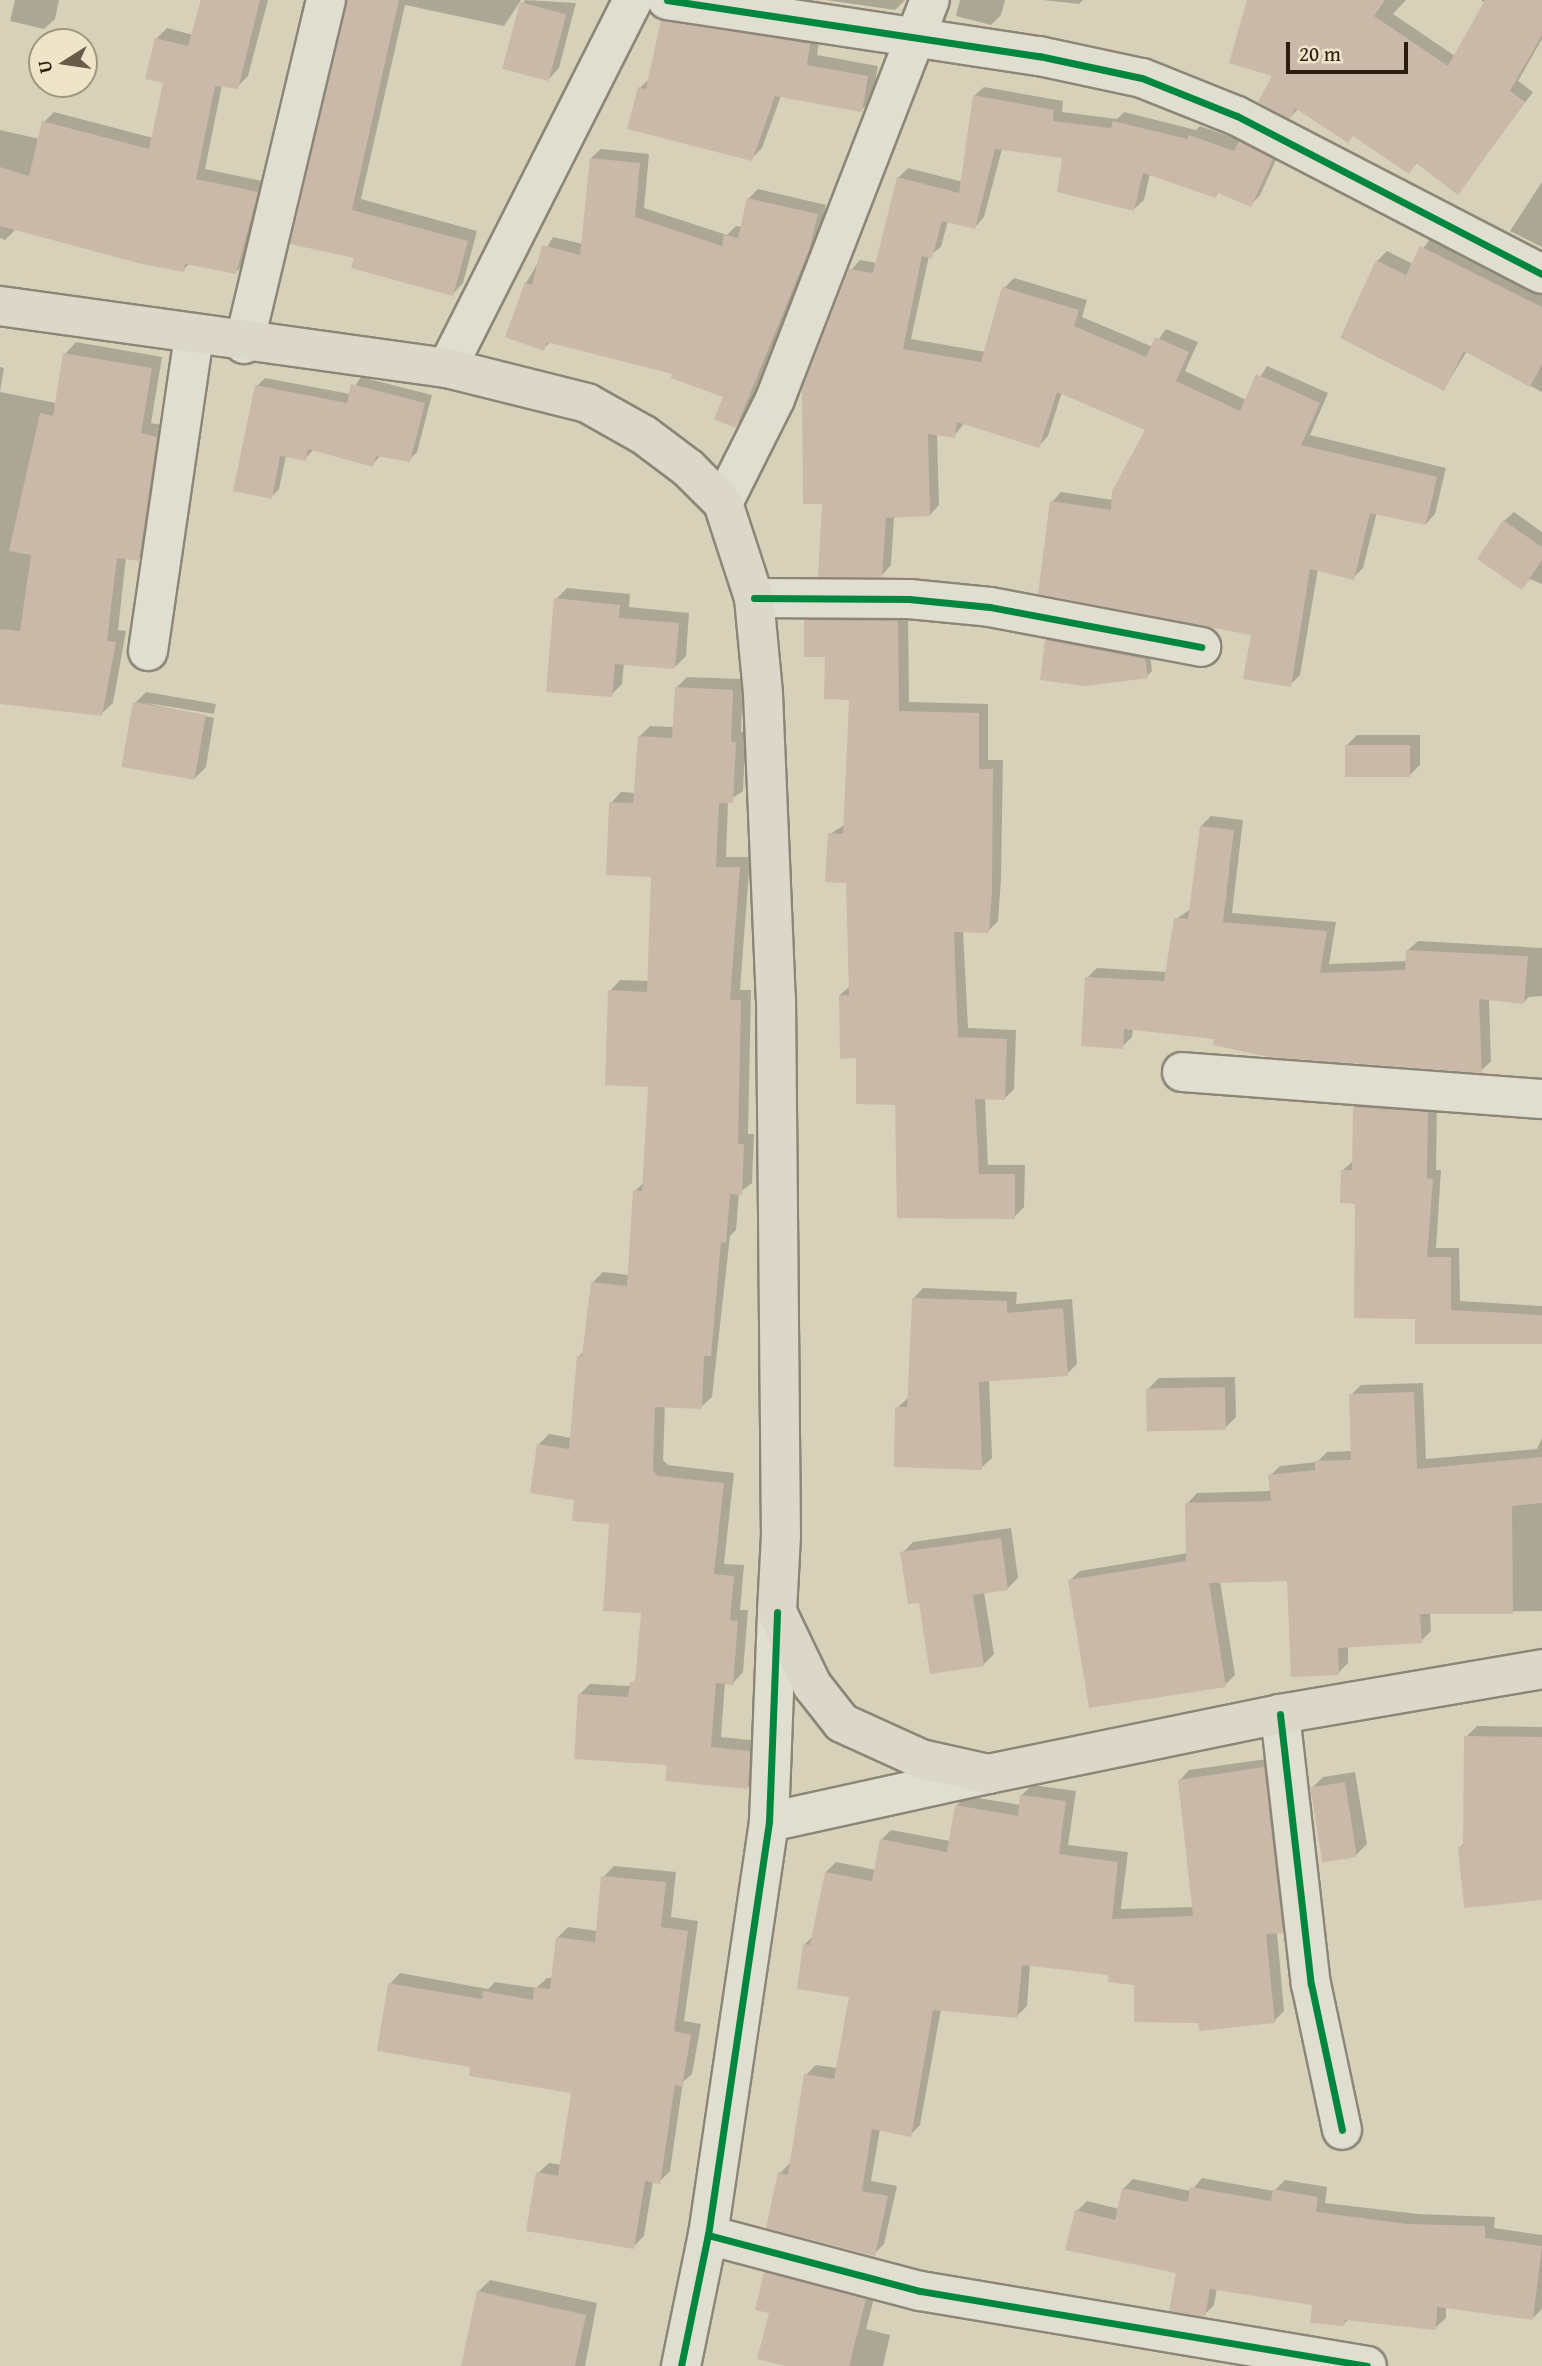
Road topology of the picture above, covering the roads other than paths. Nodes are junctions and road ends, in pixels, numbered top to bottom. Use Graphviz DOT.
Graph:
graph roads {
  1 [pos="326,0"];
  2 [pos="633,0"];
  3 [pos="667,0"];
  4 [pos="930,0"];
  5 [pos="917,39"];
  6 [pos="1542,274"];
  7 [pos="0,306"];
  8 [pos="194,335"];
  9 [pos="244,344"];
  10 [pos="447,368"];
  11 [pos="723,503"];
  12 [pos="754,598"];
  13 [pos="1200,647"];
  14 [pos="148,651"];
  15 [pos="1182,1072"];
  16 [pos="1542,1099"];
  17 [pos="777,1612"];
  18 [pos="1542,1669"];
  19 [pos="1280,1714"];
  20 [pos="988,1774"];
  21 [pos="769,1822"];
  22 [pos="1342,2130"];
  23 [pos="708,2235"];
  24 [pos="681,2366"];
  25 [pos="1367,2366"];
  1 -- 9 [label="street"];
  2 -- 10 [label="street"];
  3 -- 5 [label="street"];
  4 -- 5 [label="street"];
  5 -- 6 [label="street"];
  5 -- 11 [label="street"];
  7 -- 8 [label="main road"];
  8 -- 9 [label="main road"];
  8 -- 14 [label="street"];
  9 -- 10 [label="main road"];
  10 -- 11 [label="main road"];
  11 -- 12 [label="main road"];
  12 -- 13 [label="street"];
  12 -- 17 [label="main road"];
  15 -- 16 [label="street"];
  17 -- 20 [label="main road"];
  17 -- 21 [label="street"];
  18 -- 19 [label="main road"];
  19 -- 20 [label="main road"];
  19 -- 22 [label="street"];
  20 -- 21 [label="street"];
  21 -- 23 [label="street"];
  23 -- 24 [label="street"];
  23 -- 25 [label="street"];
}
